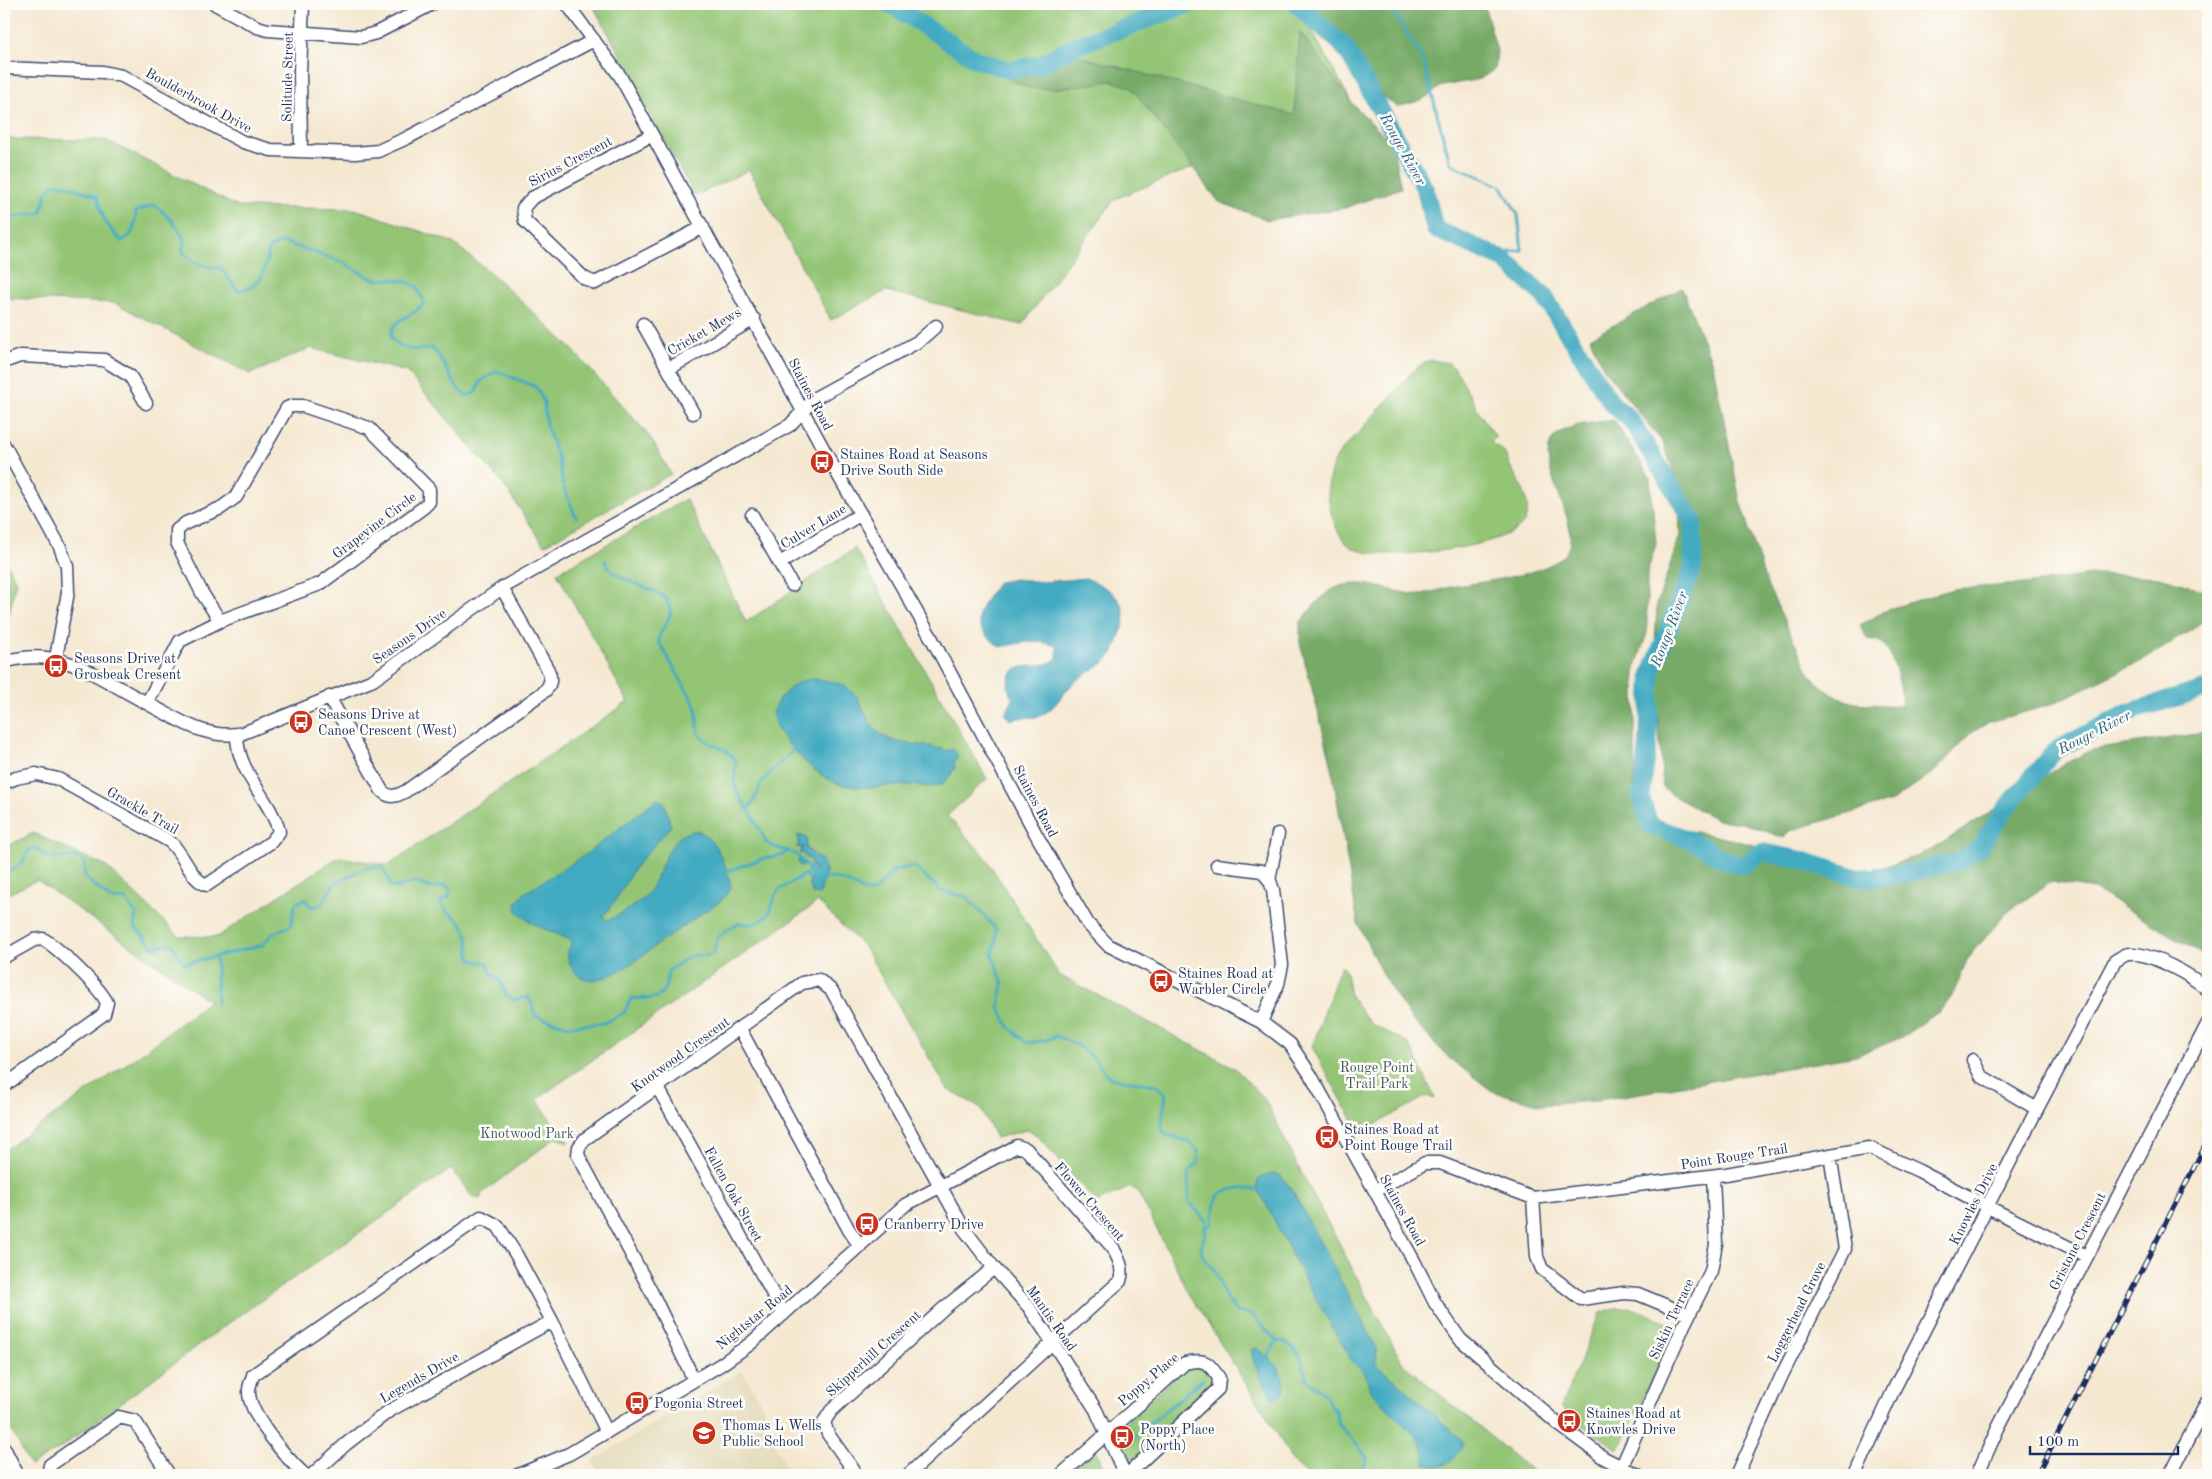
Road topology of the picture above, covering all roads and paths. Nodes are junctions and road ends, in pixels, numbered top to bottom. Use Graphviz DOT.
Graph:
graph roads {
  1 [pos="215,4"];
  2 [pos="304,4"];
  3 [pos="432,4"];
  4 [pos="566,4"];
  5 [pos="302,33"];
  6 [pos="594,40"];
  7 [pos="4,68"];
  8 [pos="652,135"];
  9 [pos="301,151"];
  10 [pos="703,227"];
  11 [pos="754,319"];
  12 [pos="643,324"];
  13 [pos="936,326"];
  14 [pos="4,362"];
  15 [pos="670,368"];
  16 [pos="146,403"];
  17 [pos="803,411"];
  18 [pos="693,413"];
  19 [pos="4,444"];
  20 [pos="861,514"];
  21 [pos="752,515"];
  22 [pos="780,563"];
  23 [pos="792,585"];
  24 [pos="502,588"];
  25 [pos="220,621"];
  26 [pos="56,658"];
  27 [pos="4,662"];
  28 [pos="329,698"];
  29 [pos="147,703"];
  30 [pos="237,735"];
  31 [pos="4,784"];
  32 [pos="1278,834"];
  33 [pos="1217,865"];
  34 [pos="1269,880"];
  35 [pos="4,957"];
  36 [pos="2208,990"];
  37 [pos="1261,1022"];
  38 [pos="2208,1023"];
  39 [pos="740,1029"];
  40 [pos="1973,1060"];
  41 [pos="4,1086"];
  42 [pos="658,1088"];
  43 [pos="2037,1108"];
  44 [pos="1830,1155"];
  45 [pos="1712,1176"];
  46 [pos="940,1186"];
  47 [pos="1375,1191"];
  48 [pos="1533,1198"];
  49 [pos="1988,1208"];
  50 [pos="860,1246"];
  51 [pos="2086,1256"];
  52 [pos="994,1268"];
  53 [pos="784,1314"];
  54 [pos="1689,1315"];
  55 [pos="552,1321"];
  56 [pos="1053,1344"];
  57 [pos="694,1380"];
  58 [pos="2208,1400"];
  59 [pos="607,1432"];
  60 [pos="1106,1434"];
  61 [pos="4,1451"];
  62 [pos="1619,1472"];
  63 [pos="16,1475"];
  64 [pos="48,1475"];
  65 [pos="169,1475"];
  66 [pos="305,1475"];
  67 [pos="312,1475"];
  68 [pos="518,1475"];
  69 [pos="857,1475"];
  70 [pos="908,1475"];
  71 [pos="1061,1475"];
  72 [pos="1126,1475"];
  73 [pos="1638,1475"];
  74 [pos="1737,1475"];
  75 [pos="1855,1475"];
  76 [pos="1977,1475"];
  77 [pos="2170,1475"];
  1 -- 5 [label="street"];
  2 -- 5 [label="street, Solitude Street"];
  3 -- 5 [label="street"];
  4 -- 6 [label="street, Staines Road"];
  5 -- 9 [label="street, Solitude Street"];
  6 -- 8 [label="street, Staines Road"];
  6 -- 9 [label="street, Boulderbrook Drive"];
  7 -- 9 [label="street, Boulderbrook Drive"];
  8 -- 10 [label="street, Staines Road"];
  8 -- 10 [label="street, Sirius Crescent"];
  10 -- 11 [label="street, Staines Road"];
  11 -- 15 [label="street, Cricket Mews"];
  11 -- 17 [label="street, Staines Road"];
  12 -- 15 [label="street, Cricket Mews"];
  13 -- 17 [label="street, Seasons Drive"];
  14 -- 16 [label="street"];
  15 -- 18 [label="street, Cricket Mews"];
  17 -- 20 [label="street, Staines Road"];
  17 -- 24 [label="street, Seasons Drive"];
  19 -- 26 [label="street"];
  20 -- 22 [label="street, Culver Lane"];
  20 -- 37 [label="street, Staines Road"];
  21 -- 22 [label="street, Culver Lane"];
  22 -- 23 [label="street, Culver Lane"];
  24 -- 28 [label="street, Seasons Drive"];
  24 -- 28 [label="street"];
  25 -- 25 [label="street, Grapevine Circle"];
  25 -- 29 [label="street, Grapevine Circle"];
  26 -- 27 [label="street, Seasons Drive"];
  26 -- 29 [label="street, Seasons Drive"];
  28 -- 30 [label="street, Seasons Drive"];
  29 -- 30 [label="street, Seasons Drive"];
  30 -- 31 [label="street, Grackle Trail"];
  32 -- 34 [label="street"];
  33 -- 34 [label="street"];
  34 -- 37 [label="street"];
  35 -- 41 [label="street"];
  36 -- 43 [label="street, Knowles Drive"];
  37 -- 47 [label="street, Staines Road"];
  38 -- 51 [label="street, Gristone Crescent"];
  39 -- 42 [label="street, Knotwood Crescent"];
  39 -- 46 [label="street, Knotwood Crescent"];
  39 -- 50 [label="street"];
  40 -- 43 [label="street"];
  42 -- 53 [label="street, Fallen Oak Street"];
  42 -- 57 [label="street, Knotwood Crescent"];
  43 -- 49 [label="street, Knowles Drive"];
  44 -- 45 [label="street, Point Rouge Trail"];
  44 -- 49 [label="street, Point Rouge Trail"];
  44 -- 74 [label="street, Loggerhead Grove"];
  45 -- 48 [label="street, Point Rouge Trail"];
  45 -- 54 [label="street, Siskin Terrace"];
  46 -- 50 [label="street, Nightstar Road"];
  46 -- 52 [label="street, Mantis Road"];
  46 -- 56 [label="street, Flower Crescent"];
  47 -- 48 [label="street, Point Rouge Trail"];
  47 -- 62 [label="street, Staines Road"];
  48 -- 54 [label="street"];
  49 -- 51 [label="street, Point Rouge Trail"];
  49 -- 75 [label="street, Knowles Drive"];
  50 -- 53 [label="street, Nightstar Road"];
  51 -- 76 [label="street, Gristone Crescent"];
  52 -- 56 [label="street, Mantis Road"];
  52 -- 69 [label="street, Skipperhill Crescent"];
  53 -- 57 [label="street, Nightstar Road"];
  54 -- 62 [label="street, Siskin Terrace"];
  55 -- 59 [label="street"];
  55 -- 66 [label="street"];
  55 -- 67 [label="street, Legends Drive"];
  56 -- 60 [label="street, Mantis Road"];
  56 -- 70 [label="street"];
  57 -- 59 [label="street, Nightstar Road"];
  58 -- 77 [label="street"];
  59 -- 68 [label="street, Nightstar Road"];
  60 -- 71 [label="street"];
  60 -- 72 [label="street, Mantis Road"];
  60 -- 72 [label="street, Poppy Place"];
  61 -- 63 [label="main road"];
  62 -- 73 [label="street"];
  64 -- 65 [label="street"];
}
